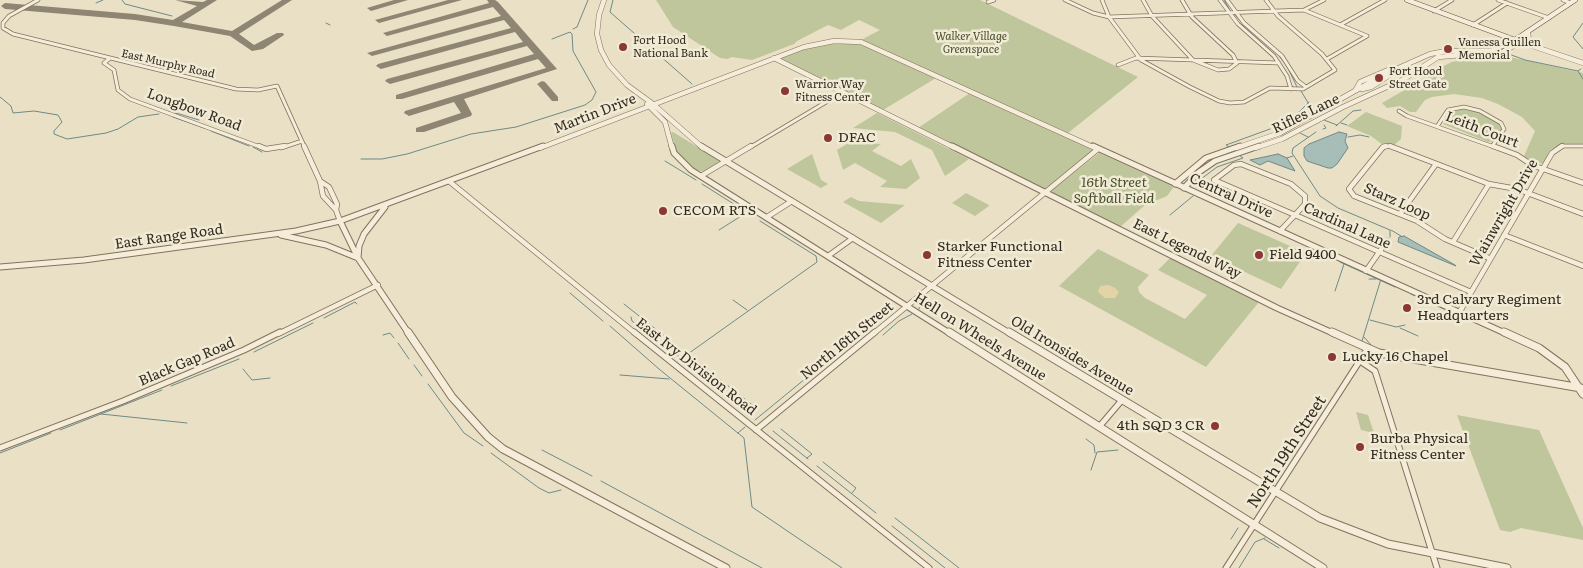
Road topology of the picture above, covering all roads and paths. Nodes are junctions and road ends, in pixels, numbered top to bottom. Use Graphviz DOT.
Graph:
graph roads {
  1 [pos="38,0"];
  2 [pos="604,0"];
  3 [pos="994,0"];
  4 [pos="1065,0"];
  5 [pos="1102,0"];
  6 [pos="1143,0"];
  7 [pos="1182,0"];
  8 [pos="1220,0"];
  9 [pos="1227,0"];
  10 [pos="1266,0"];
  11 [pos="1324,0"];
  12 [pos="1385,0"];
  13 [pos="1408,0"];
  14 [pos="1452,0"];
  15 [pos="1498,0"];
  16 [pos="1563,0"];
  17 [pos="1573,1"];
  18 [pos="988,2"];
  19 [pos="1507,3"];
  20 [pos="1304,10"];
  21 [pos="1434,10"];
  22 [pos="1274,12"];
  23 [pos="1236,13"];
  24 [pos="1190,14"];
  25 [pos="1228,14"];
  26 [pos="1152,16"];
  27 [pos="1109,17"];
  28 [pos="1549,18"];
  29 [pos="1340,25"];
  30 [pos="1473,25"];
  31 [pos="1528,33"];
  32 [pos="1515,40"];
  33 [pos="861,42"];
  34 [pos="1538,47"];
  35 [pos="774,58"];
  36 [pos="1140,58"];
  37 [pos="109,59"];
  38 [pos="1327,59"];
  39 [pos="1193,60"];
  40 [pos="1237,63"];
  41 [pos="1279,63"];
  42 [pos="1118,65"];
  43 [pos="1583,65"];
  44 [pos="1400,68"];
  45 [pos="1306,88"];
  46 [pos="1291,89"];
  47 [pos="1355,91"];
  48 [pos="843,92"];
  49 [pos="649,103"];
  50 [pos="1399,111"];
  51 [pos="1438,125"];
  52 [pos="302,141"];
  53 [pos="1493,145"];
  54 [pos="1583,146"];
  55 [pos="1098,149"];
  56 [pos="726,162"];
  57 [pos="1436,164"];
  58 [pos="1542,169"];
  59 [pos="700,176"];
  60 [pos="320,181"];
  61 [pos="450,182"];
  62 [pos="1583,183"];
  63 [pos="1175,184"];
  64 [pos="1489,184"];
  65 [pos="1184,188"];
  66 [pos="1045,193"];
  67 [pos="1529,193"];
  68 [pos="792,201"];
  69 [pos="387,206"];
  70 [pos="336,210"];
  71 [pos="1400,214"];
  72 [pos="1583,214"];
  73 [pos="1295,215"];
  74 [pos="767,218"];
  75 [pos="340,221"];
  76 [pos="1280,231"];
  77 [pos="276,234"];
  78 [pos="1504,235"];
  79 [pos="854,238"];
  80 [pos="1387,241"];
  81 [pos="1453,242"];
  82 [pos="1379,252"];
  83 [pos="828,256"];
  84 [pos="358,258"];
  85 [pos="1489,258"];
  86 [pos="1583,266"];
  87 [pos="0,267"];
  88 [pos="1366,271"];
  89 [pos="378,285"];
  90 [pos="933,286"];
  91 [pos="1471,292"];
  92 [pos="908,306"];
  93 [pos="1459,313"];
  94 [pos="1368,348"];
  95 [pos="1360,361"];
  96 [pos="1582,390"];
  97 [pos="1122,400"];
  98 [pos="1099,426"];
  99 [pos="756,430"];
  100 [pos="0,448"];
  101 [pos="1276,493"];
  102 [pos="1255,524"];
  103 [pos="1432,553"];
  104 [pos="726,568"];
  105 [pos="929,568"];
  106 [pos="1226,568"];
  107 [pos="1323,568"];
  108 [pos="1437,568"];
  109 [pos="1506,568"];
  1 -- 37 [label="street, East Murphy Road"];
  2 -- 49 [label="street"];
  3 -- 18 [label="street"];
  4 -- 27 [label="street"];
  5 -- 27 [label="street"];
  6 -- 26 [label="street"];
  7 -- 24 [label="street"];
  8 -- 25 [label="street"];
  9 -- 23 [label="street"];
  10 -- 22 [label="street"];
  11 -- 20 [label="street"];
  12 -- 29 [label="street"];
  13 -- 21 [label="main road"];
  14 -- 21 [label="street"];
  15 -- 19 [label="street"];
  16 -- 17 [label="street"];
  17 -- 28 [label="main road"];
  19 -- 28 [label="street"];
  19 -- 30 [label="street"];
  20 -- 22 [label="street"];
  20 -- 29 [label="street"];
  21 -- 30 [label="main road"];
  22 -- 23 [label="street"];
  22 -- 38 [label="street"];
  23 -- 25 [label="street"];
  23 -- 45 [label="street"];
  24 -- 25 [label="street"];
  24 -- 26 [label="street"];
  24 -- 40 [label="street"];
  25 -- 41 [label="street"];
  26 -- 27 [label="street"];
  26 -- 39 [label="street"];
  27 -- 36 [label="street"];
  28 -- 31 [label="main road"];
  29 -- 38 [label="street"];
  30 -- 32 [label="main road"];
  31 -- 32 [label="main road"];
  31 -- 34 [label="street"];
  32 -- 34 [label="street"];
  32 -- 43 [label="street"];
  32 -- 44 [label="street"];
  32 -- 65 [label="street, Rifles Lane"];
  33 -- 35 [label="street, Martin Drive"];
  33 -- 55 [label="street, Central Drive"];
  34 -- 43 [label="street"];
  35 -- 48 [label="street, East Legends Way"];
  35 -- 49 [label="street, Martin Drive"];
  36 -- 39 [label="street"];
  36 -- 42 [label="street"];
  36 -- 46 [label="street"];
  37 -- 52 [label="street, East Murphy Road"];
  37 -- 52 [label="street, Longbow Road"];
  38 -- 45 [label="street"];
  39 -- 40 [label="street"];
  39 -- 40 [label="street"];
  40 -- 41 [label="street"];
  41 -- 46 [label="street"];
  44 -- 47 [label="street"];
  44 -- 47 [label="street"];
  45 -- 46 [label="street"];
  47 -- 63 [label="street, Rifles Lane"];
  48 -- 56 [label="street"];
  48 -- 66 [label="street, East Legends Way"];
  49 -- 56 [label="street, Old Ironsides Avenue"];
  49 -- 59 [label="street, Hell on Wheels Avenue"];
  49 -- 61 [label="street, Martin Drive"];
  50 -- 51 [label="street, Leith Court"];
  51 -- 53 [label="street, Leith Court"];
  51 -- 53 [label="street"];
  52 -- 60 [label="street, East Murphy Road"];
  53 -- 58 [label="street, Leith Court"];
  54 -- 58 [label="street, Wainwright Drive"];
  55 -- 63 [label="street, Central Drive"];
  55 -- 66 [label="street, North 16th Street"];
  56 -- 59 [label="street"];
  56 -- 68 [label="street, Old Ironsides Avenue"];
  57 -- 64 [label="street, Starz Loop"];
  57 -- 71 [label="street"];
  57 -- 71 [label="street, Starz Loop"];
  58 -- 62 [label="street, Leith Court"];
  58 -- 67 [label="street, Wainwright Drive"];
  59 -- 74 [label="street, Hell on Wheels Avenue"];
  60 -- 70 [label="street, East Murphy Road"];
  60 -- 70 [label="street, East Murphy Road"];
  61 -- 69 [label="street, Martin Drive"];
  61 -- 99 [label="street, East Ivy Division Road"];
  63 -- 65 [label="street, Central Drive"];
  64 -- 67 [label="street, Starz Loop"];
  64 -- 81 [label="street"];
  65 -- 76 [label="street, Central Drive"];
  66 -- 90 [label="street, North 16th Street"];
  66 -- 94 [label="street, East Legends Way"];
  67 -- 72 [label="street, Starz Loop"];
  67 -- 78 [label="street, Wainwright Drive"];
  68 -- 74 [label="street"];
  68 -- 79 [label="street, Old Ironsides Avenue"];
  69 -- 75 [label="street, Martin Drive"];
  69 -- 84 [label="street"];
  70 -- 75 [label="street"];
  71 -- 81 [label="street, Starz Loop"];
  73 -- 73 [label="street, Cardinal Lane"];
  73 -- 76 [label="street"];
  73 -- 82 [label="street, Cardinal Lane"];
  74 -- 83 [label="street, Hell on Wheels Avenue"];
  75 -- 77 [label="street, East Range Road"];
  75 -- 84 [label="street"];
  76 -- 88 [label="street, Central Drive"];
  77 -- 84 [label="street"];
  77 -- 87 [label="street, East Range Road"];
  78 -- 85 [label="street, Wainwright Drive"];
  78 -- 86 [label="street"];
  79 -- 83 [label="street"];
  79 -- 90 [label="street, Old Ironsides Avenue"];
  80 -- 82 [label="street"];
  81 -- 85 [label="street, Starz Loop"];
  82 -- 88 [label="street"];
  82 -- 91 [label="street, Cardinal Lane"];
  83 -- 92 [label="street, Hell on Wheels Avenue"];
  84 -- 89 [label="street"];
  85 -- 91 [label="street, Wainwright Drive"];
  88 -- 93 [label="street, Central Drive"];
  89 -- 100 [label="street, Black Gap Road"];
  89 -- 104 [label="street"];
  90 -- 92 [label="street, North 16th Street"];
  90 -- 97 [label="street, Old Ironsides Avenue"];
  91 -- 93 [label="street, Wainwright Drive"];
  92 -- 98 [label="street, Hell on Wheels Avenue"];
  92 -- 99 [label="street, North 16th Street"];
  93 -- 96 [label="street, Central Drive"];
  94 -- 95 [label="street, North 19th Street"];
  94 -- 96 [label="street, East Legends Way"];
  95 -- 101 [label="street, North 19th Street"];
  95 -- 103 [label="street"];
  97 -- 98 [label="street"];
  97 -- 101 [label="street, Old Ironsides Avenue"];
  98 -- 102 [label="street, Hell on Wheels Avenue"];
  99 -- 105 [label="street, East Ivy Division Road"];
  101 -- 102 [label="street, North 19th Street"];
  101 -- 103 [label="street, Old Ironsides Avenue"];
  102 -- 106 [label="street, North 19th Street"];
  102 -- 107 [label="street, Hell on Wheels Avenue"];
  103 -- 108 [label="street"];
  103 -- 109 [label="street, Old Ironsides Avenue"];
}
